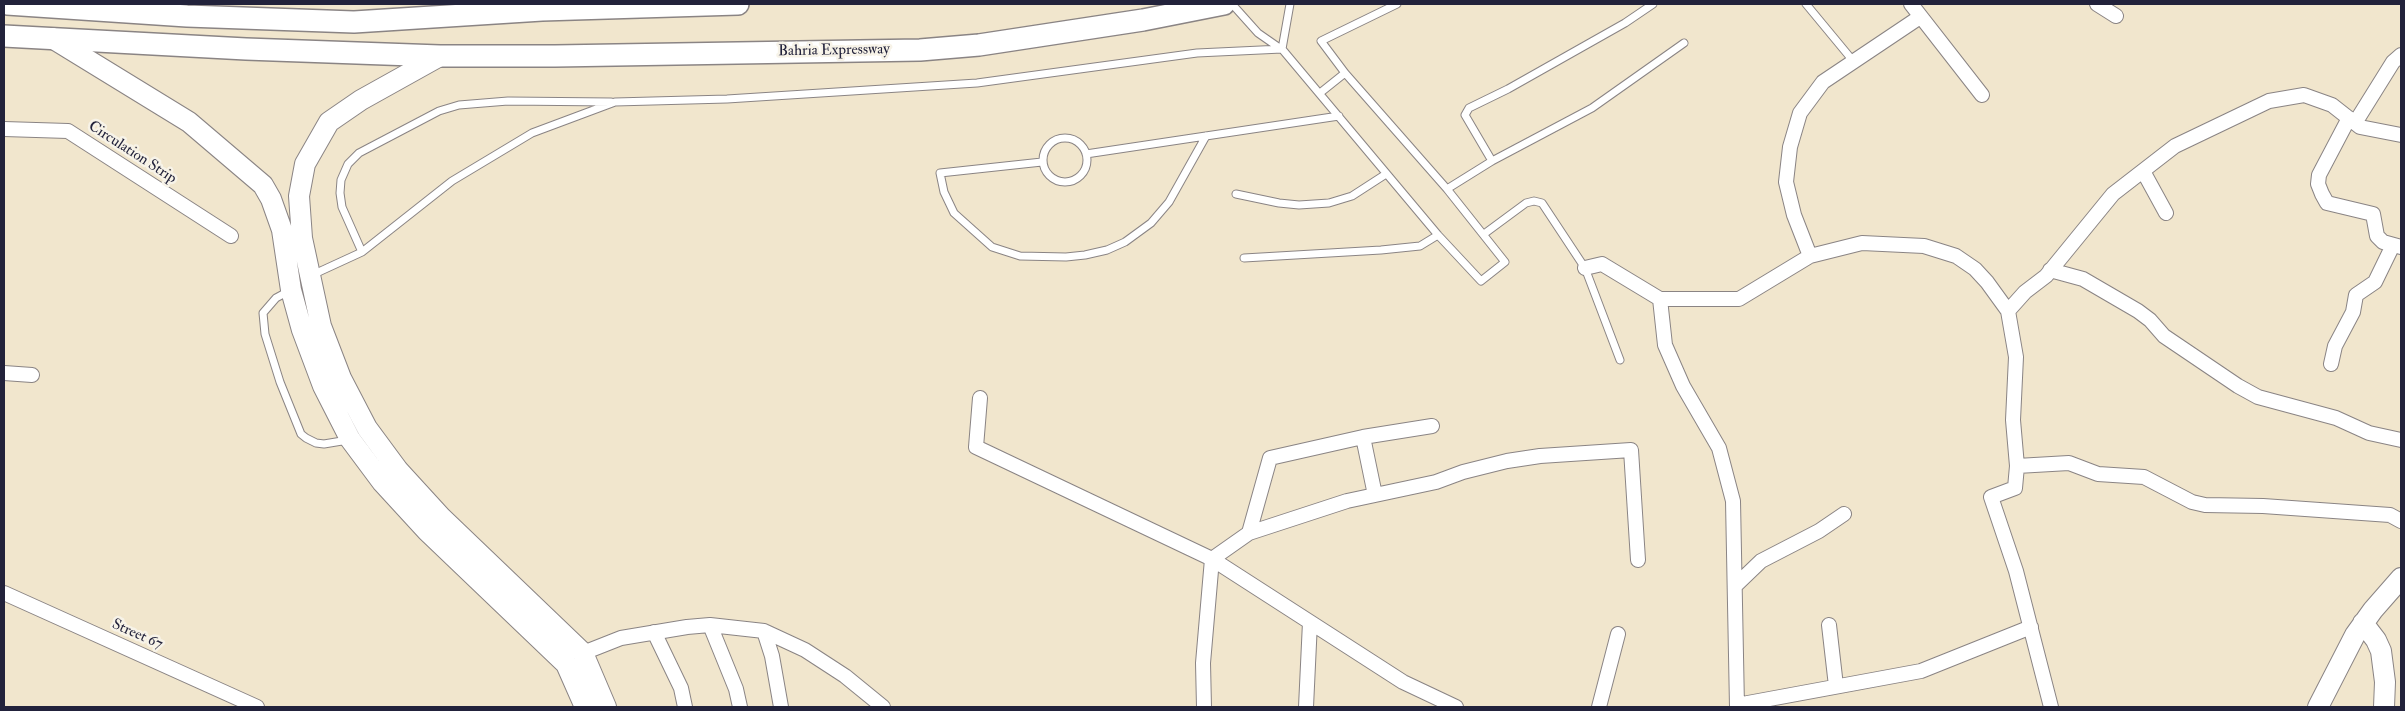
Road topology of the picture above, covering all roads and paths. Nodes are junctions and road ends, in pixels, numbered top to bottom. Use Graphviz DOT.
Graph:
graph roads {
  1 [pos="7,4"];
  2 [pos="263,4"];
  3 [pos="299,4"];
  4 [pos="738,4"];
  5 [pos="1224,4"];
  6 [pos="1232,4"];
  7 [pos="1290,4"];
  8 [pos="1398,4"];
  9 [pos="1653,4"];
  10 [pos="1806,4"];
  11 [pos="1910,4"];
  12 [pos="2097,4"];
  13 [pos="187,16"];
  14 [pos="2116,16"];
  15 [pos="1920,17"];
  16 [pos="354,22"];
  17 [pos="4,36"];
  18 [pos="52,38"];
  19 [pos="1684,43"];
  20 [pos="1282,49"];
  21 [pos="2401,55"];
  22 [pos="440,56"];
  23 [pos="1854,62"];
  24 [pos="1345,73"];
  25 [pos="1320,93"];
  26 [pos="1982,95"];
  27 [pos="615,102"];
  28 [pos="1339,116"];
  29 [pos="2352,121"];
  30 [pos="4,129"];
  31 [pos="2401,135"];
  32 [pos="1206,136"];
  33 [pos="1086,154"];
  34 [pos="1492,160"];
  35 [pos="1042,162"];
  36 [pos="2143,171"];
  37 [pos="1386,174"];
  38 [pos="1447,189"];
  39 [pos="1236,194"];
  40 [pos="2166,213"];
  41 [pos="1484,234"];
  42 [pos="1438,235"];
  43 [pos="231,236"];
  44 [pos="2397,246"];
  45 [pos="362,252"];
  46 [pos="1810,256"];
  47 [pos="1244,258"];
  48 [pos="1585,268"];
  49 [pos="2050,270"];
  50 [pos="301,283"];
  51 [pos="1660,299"];
  52 [pos="2008,311"];
  53 [pos="1620,360"];
  54 [pos="2332,364"];
  55 [pos="4,373"];
  56 [pos="32,375"];
  57 [pos="980,398"];
  58 [pos="1432,426"];
  59 [pos="1363,437"];
  60 [pos="350,439"];
  61 [pos="2401,440"];
  62 [pos="2017,466"];
  63 [pos="1375,495"];
  64 [pos="1844,514"];
  65 [pos="2401,521"];
  66 [pos="1249,533"];
  67 [pos="1212,559"];
  68 [pos="1638,560"];
  69 [pos="2401,578"];
  70 [pos="1735,586"];
  71 [pos="4,593"];
  72 [pos="1310,622"];
  73 [pos="2363,624"];
  74 [pos="710,625"];
  75 [pos="1829,625"];
  76 [pos="2031,627"];
  77 [pos="764,631"];
  78 [pos="654,632"];
  79 [pos="1618,634"];
  80 [pos="583,652"];
  81 [pos="1836,686"];
  82 [pos="1737,706"];
  83 [pos="257,707"];
  84 [pos="585,707"];
  85 [pos="606,707"];
  86 [pos="685,707"];
  87 [pos="740,707"];
  88 [pos="780,707"];
  89 [pos="884,707"];
  90 [pos="1204,707"];
  91 [pos="1306,707"];
  92 [pos="1456,707"];
  93 [pos="1599,707"];
  94 [pos="2051,707"];
  95 [pos="2318,707"];
  96 [pos="2384,707"];
  1 -- 13 [label="main road"];
  2 -- 13 [label="main road"];
  3 -- 16 [label="main road"];
  4 -- 16 [label="main road"];
  5 -- 22 [label="main road, Bahria Expressway"];
  6 -- 20 [label="lane"];
  7 -- 20 [label="lane"];
  8 -- 24 [label="lane"];
  9 -- 34 [label="lane"];
  10 -- 23 [label="lane"];
  11 -- 15 [label="street"];
  12 -- 14 [label="street"];
  13 -- 16 [label="main road"];
  15 -- 23 [label="street"];
  15 -- 26 [label="street"];
  17 -- 18 [label="main road, Bahria Expressway"];
  18 -- 22 [label="main road, Bahria Expressway"];
  18 -- 50 [label="main road"];
  19 -- 34 [label="lane"];
  20 -- 25 [label="lane"];
  20 -- 27 [label="lane"];
  21 -- 29 [label="street"];
  22 -- 50 [label="main road"];
  23 -- 46 [label="street"];
  24 -- 25 [label="lane"];
  24 -- 38 [label="lane"];
  25 -- 28 [label="lane"];
  27 -- 45 [label="lane"];
  27 -- 45 [label="lane"];
  28 -- 32 [label="lane"];
  28 -- 37 [label="lane"];
  29 -- 31 [label="street"];
  29 -- 36 [label="street"];
  29 -- 44 [label="street"];
  30 -- 43 [label="street, Circulation Strip"];
  32 -- 33 [label="lane"];
  32 -- 35 [label="lane"];
  33 -- 35 [label="lane"];
  33 -- 35 [label="lane"];
  34 -- 38 [label="lane"];
  36 -- 40 [label="street"];
  36 -- 49 [label="street"];
  37 -- 39 [label="lane"];
  37 -- 42 [label="lane"];
  38 -- 41 [label="lane"];
  41 -- 42 [label="lane"];
  41 -- 48 [label="lane"];
  42 -- 47 [label="lane"];
  44 -- 54 [label="street"];
  45 -- 50 [label="lane"];
  46 -- 51 [label="street"];
  46 -- 52 [label="street"];
  48 -- 51 [label="street"];
  48 -- 53 [label="lane"];
  49 -- 52 [label="street"];
  49 -- 61 [label="street"];
  50 -- 60 [label="main road"];
  50 -- 60 [label="lane"];
  50 -- 80 [label="main road"];
  51 -- 70 [label="street"];
  52 -- 62 [label="street"];
  55 -- 56 [label="street"];
  57 -- 67 [label="street"];
  58 -- 59 [label="street"];
  59 -- 63 [label="street"];
  59 -- 66 [label="street"];
  60 -- 84 [label="main road"];
  62 -- 65 [label="street"];
  62 -- 76 [label="street"];
  63 -- 66 [label="street"];
  63 -- 68 [label="street"];
  64 -- 70 [label="street"];
  66 -- 67 [label="street"];
  67 -- 72 [label="street"];
  67 -- 90 [label="street"];
  69 -- 73 [label="main road"];
  70 -- 82 [label="street"];
  71 -- 83 [label="street, Street 67"];
  72 -- 91 [label="street"];
  72 -- 92 [label="street"];
  73 -- 95 [label="main road"];
  73 -- 96 [label="main road"];
  74 -- 77 [label="street"];
  74 -- 78 [label="street"];
  74 -- 87 [label="street"];
  75 -- 81 [label="street"];
  76 -- 81 [label="street"];
  76 -- 94 [label="street"];
  77 -- 88 [label="street"];
  77 -- 89 [label="street"];
  78 -- 80 [label="street"];
  78 -- 86 [label="street"];
  79 -- 93 [label="street"];
  80 -- 85 [label="main road"];
  81 -- 82 [label="street"];
}
